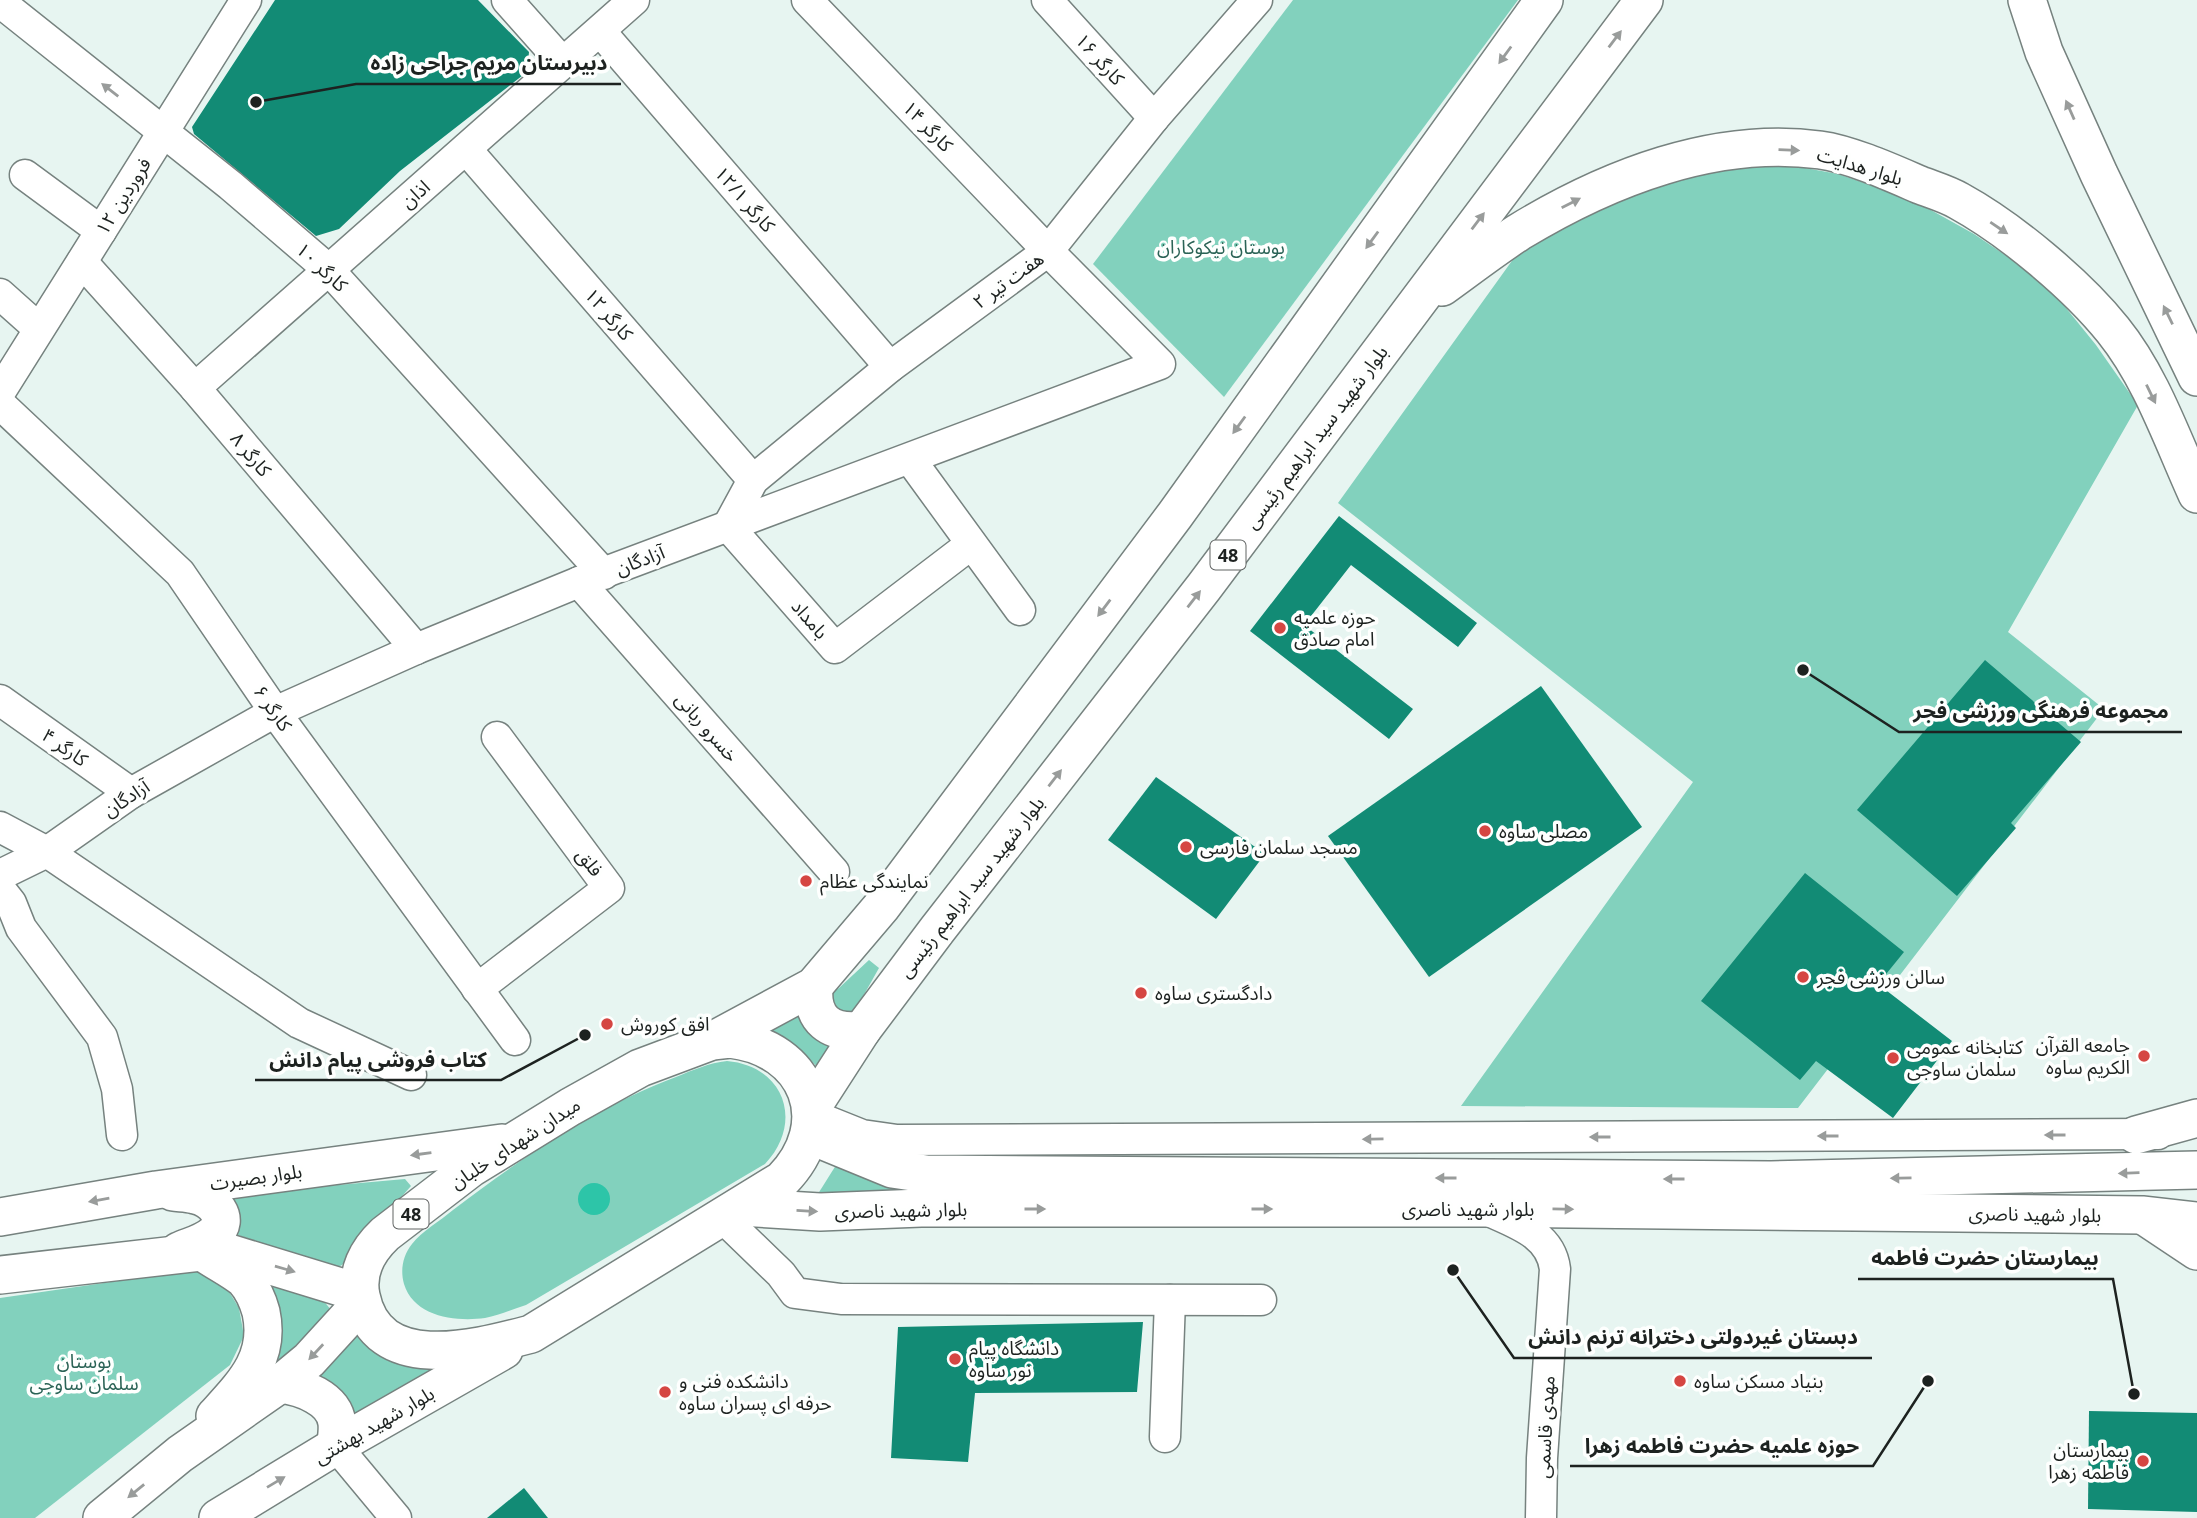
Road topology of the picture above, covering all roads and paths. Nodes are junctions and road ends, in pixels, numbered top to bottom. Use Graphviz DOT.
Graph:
graph roads {
  1 [pos="246,0"];
  2 [pos="507,0"];
  3 [pos="634,0"];
  4 [pos="807,0"];
  5 [pos="1047,0"];
  6 [pos="1257,0"];
  7 [pos="1544,0"];
  8 [pos="1644,0"];
  9 [pos="2027,0"];
  10 [pos="0,2"];
  11 [pos="600,31"];
  12 [pos="563,63"];
  13 [pos="1154,118"];
  14 [pos="163,132"];
  15 [pos="466,149"];
  16 [pos="25,175"];
  17 [pos="101,231"];
  18 [pos="1048,251"];
  19 [pos="82,262"];
  20 [pos="329,270"];
  21 [pos="0,294"];
  22 [pos="1412,308"];
  23 [pos="38,328"];
  24 [pos="890,367"];
  25 [pos="2197,377"];
  26 [pos="195,388"];
  27 [pos="0,392"];
  28 [pos="0,404"];
  29 [pos="909,459"];
  30 [pos="753,480"];
  31 [pos="2197,494"];
  32 [pos="728,526"];
  33 [pos="970,545"];
  34 [pos="592,578"];
  35 [pos="1020,610"];
  36 [pos="416,649"];
  37 [pos="0,700"];
  38 [pos="275,712"];
  39 [pos="497,737"];
  40 [pos="131,793"];
  41 [pos="0,827"];
  42 [pos="47,852"];
  43 [pos="834,872"];
  44 [pos="0,874"];
  45 [pos="0,889"];
  46 [pos="814,986"];
  47 [pos="477,989"];
  48 [pos="862,1030"];
  49 [pos="515,1040"];
  50 [pos="712,1041"];
  51 [pos="411,1075"];
  52 [pos="2197,1118"];
  53 [pos="811,1120"];
  54 [pos="2197,1133"];
  55 [pos="122,1135"];
  56 [pos="2136,1135"];
  57 [pos="513,1142"];
  58 [pos="2197,1170"];
  59 [pos="156,1190"];
  60 [pos="1483,1209"];
  61 [pos="731,1212"];
  62 [pos="2142,1215"];
  63 [pos="0,1217"];
  64 [pos="2197,1221"];
  65 [pos="2197,1251"];
  66 [pos="184,1253"];
  67 [pos="0,1275"];
  68 [pos="361,1297"];
  69 [pos="1170,1300"];
  70 [pos="1261,1300"];
  71 [pos="531,1334"];
  72 [pos="280,1384"];
  73 [pos="1165,1437"];
  74 [pos="336,1446"];
  75 [pos="180,1454"];
  76 [pos="102,1518"];
  77 [pos="218,1518"];
  78 [pos="396,1518"];
  79 [pos="1541,1518"];
  1 -- 14 [label="street, ۱۲ فروردین"];
  2 -- 12 [label="street"];
  3 -- 11 [label="street, اذان"];
  4 -- 18 [label="street, کارگر ۱۴"];
  5 -- 13 [label="street, کارگر ۱۶"];
  6 -- 13 [label="street, هفت تیر ۲"];
  7 -- 46 [label="main road, 48, one-way"];
  22 -- 8 [label="main road, بلوار شهید سید ابراهیم رئیسی / 48, one-way"];
  25 -- 9 [label="main road, one-way"];
  14 -- 10 [label="street, کارگر ۱۰, one-way"];
  11 -- 12 [label="street, اذان"];
  11 -- 24 [label="street, کارگر ۱۲/۱"];
  12 -- 15 [label="street, اذان"];
  13 -- 18 [label="street, هفت تیر ۲"];
  14 -- 17 [label="street, ۱۲ فروردین"];
  14 -- 20 [label="street, کارگر ۱۰"];
  15 -- 20 [label="street, اذان"];
  15 -- 30 [label="street, کارگر ۱۲"];
  16 -- 17 [label="street"];
  17 -- 19 [label="street, ۱۲ فروردین"];
  18 -- 24 [label="street, هفت تیر ۲"];
  18 -- 29 [label="street, آزادگان"];
  19 -- 23 [label="street, ۱۲ فروردین"];
  19 -- 26 [label="street, کارگر ۸"];
  20 -- 26 [label="street, اذان"];
  20 -- 34 [label="street, کارگر ۱۰"];
  21 -- 23 [label="street"];
  22 -- 31 [label="main road, بلوار هدایت, one-way"];
  48 -- 22 [label="main road, بلوار شهید سید ابراهیم رئیسی / 48, one-way"];
  23 -- 27 [label="street, ۱۲ فروردین"];
  24 -- 30 [label="street, هفت تیر ۲"];
  26 -- 36 [label="street, کارگر ۸"];
  28 -- 38 [label="street, کارگر ۶"];
  29 -- 32 [label="street, آزادگان"];
  29 -- 33 [label="street"];
  30 -- 32 [label="street, هفت تیر ۲"];
  32 -- 33 [label="street, بامداد"];
  32 -- 34 [label="street, آزادگان"];
  33 -- 35 [label="street"];
  34 -- 36 [label="street, آزادگان"];
  34 -- 43 [label="street, خسرو ربانی"];
  36 -- 38 [label="street, آزادگان"];
  37 -- 40 [label="street, کارگر ۴"];
  38 -- 40 [label="street, آزادگان"];
  38 -- 47 [label="street, کارگر ۶"];
  39 -- 47 [label="street, فلق"];
  40 -- 42 [label="street, آزادگان"];
  41 -- 42 [label="street"];
  42 -- 44 [label="street, آزادگان"];
  42 -- 51 [label="street"];
  45 -- 55 [label="street"];
  46 -- 48 [label="main road"];
  46 -- 50 [label="main road, 48"];
  47 -- 49 [label="street, کارگر ۶"];
  48 -- 53 [label="main road, بلوار شهید سید ابراهیم رئیسی / 48"];
  50 -- 53 [label="main road, میدان شهدای خلبان / 48"];
  50 -- 57 [label="main road, میدان شهدای خلبان / 48"];
  52 -- 56 [label="main road"];
  56 -- 53 [label="street, one-way"];
  58 -- 53 [label="main road, بلوار شهید ناصری, one-way"];
  53 -- 61 [label="main road, 48"];
  54 -- 56 [label="street"];
  57 -- 59 [label="main road, بلوار بصیرت, one-way"];
  57 -- 68 [label="main road, میدان شهدای خلبان / 48"];
  59 -- 63 [label="main road, بلوار بصیرت, one-way"];
  59 -- 66 [label="main road"];
  61 -- 60 [label="main road, بلوار شهید ناصری, one-way"];
  60 -- 62 [label="main road, بلوار شهید ناصری, one-way"];
  60 -- 79 [label="street, مهدی قاسمی"];
  61 -- 69 [label="street"];
  61 -- 71 [label="main road, 48"];
  62 -- 64 [label="main road, بلوار شهید ناصری"];
  62 -- 65 [label="main road"];
  66 -- 67 [label="main road"];
  66 -- 68 [label="main road, one-way"];
  66 -- 75 [label="main road"];
  68 -- 71 [label="main road, 48"];
  68 -- 72 [label="main road, one-way"];
  69 -- 70 [label="street"];
  69 -- 73 [label="street"];
  71 -- 74 [label="main road, بلوار شهید بهشتی / 48"];
  72 -- 74 [label="main road"];
  72 -- 75 [label="main road"];
  77 -- 74 [label="main road, بلوار شهید بهشتی / 48, one-way"];
  74 -- 78 [label="street"];
  75 -- 76 [label="main road, one-way"];
}
